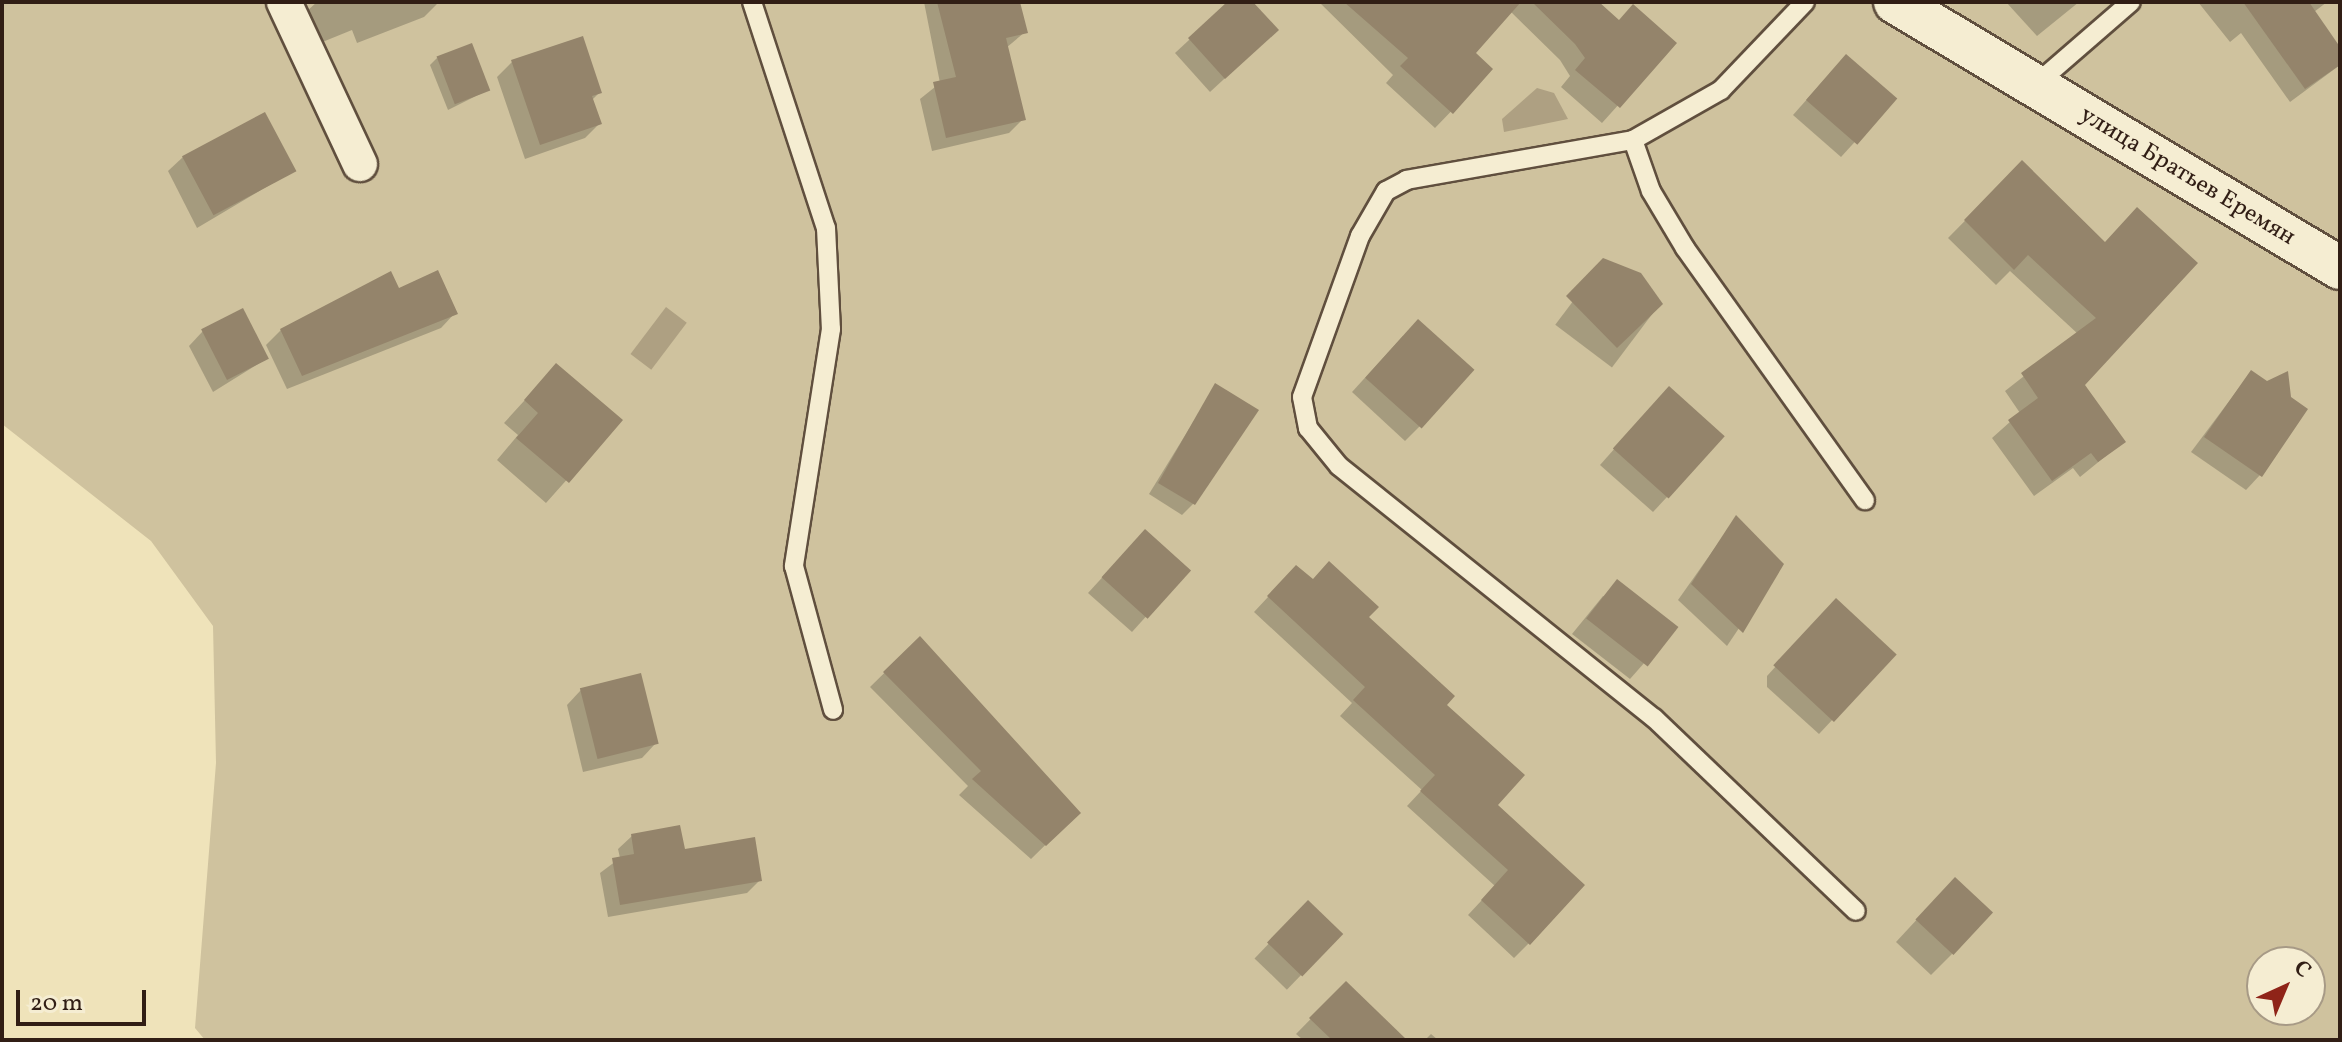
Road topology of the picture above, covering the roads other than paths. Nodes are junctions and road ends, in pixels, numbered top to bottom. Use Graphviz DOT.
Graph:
graph roads {
  1 [pos="284,2"];
  2 [pos="752,2"];
  3 [pos="1805,2"];
  4 [pos="1895,2"];
  5 [pos="2131,2"];
  6 [pos="2034,86"];
  7 [pos="1633,140"];
  8 [pos="360,164"];
  9 [pos="2340,268"];
  10 [pos="1865,500"];
  11 [pos="833,710"];
  12 [pos="1856,911"];
  1 -- 8 [label="street"];
  2 -- 11 [label="lane"];
  3 -- 7 [label="lane"];
  4 -- 6 [label="street, улица Братьев Еремян"];
  5 -- 6 [label="lane"];
  6 -- 9 [label="street, улица Братьев Еремян"];
  7 -- 10 [label="lane"];
  7 -- 12 [label="lane"];
}
